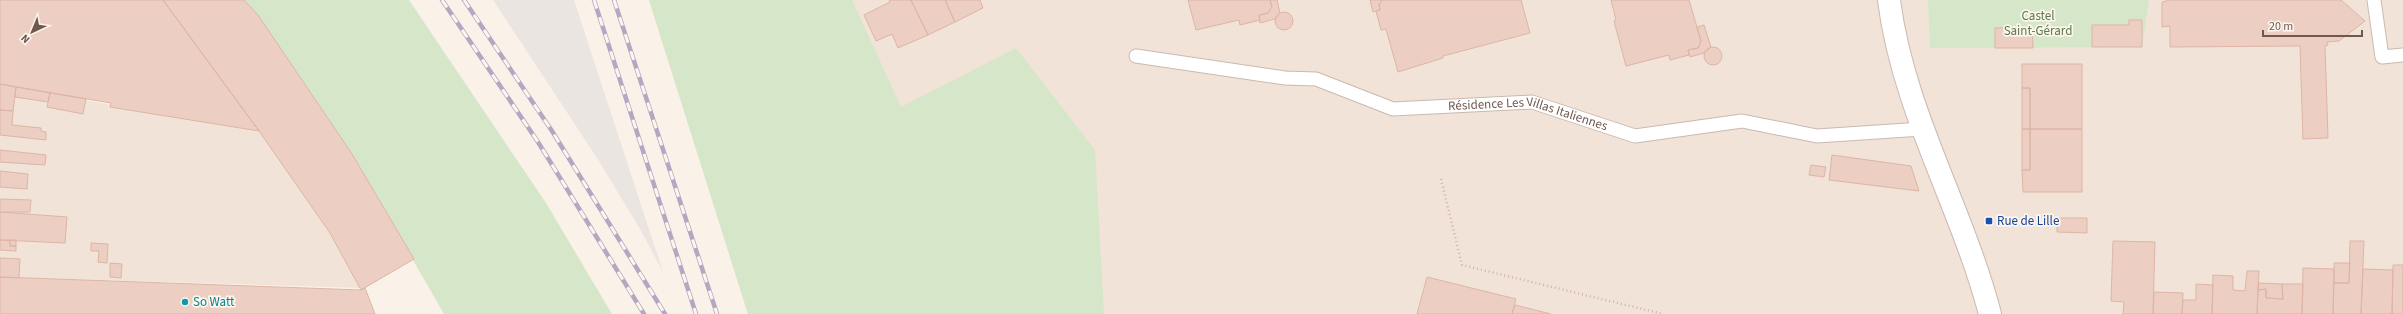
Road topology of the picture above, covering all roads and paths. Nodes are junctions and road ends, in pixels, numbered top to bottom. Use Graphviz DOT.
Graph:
graph roads {
  1 [pos="1889,0"];
  2 [pos="2374,0"];
  3 [pos="2403,55"];
  4 [pos="1136,56"];
  5 [pos="1922,129"];
  6 [pos="1441,179"];
  7 [pos="1663,314"];
  8 [pos="1990,314"];
  1 -- 5 [label="street"];
  2 -- 3 [label="lane"];
  4 -- 5 [label="lane, Résidence Les Villas Italiennes"];
  5 -- 8 [label="street"];
  6 -- 7 [label="path"];
}
